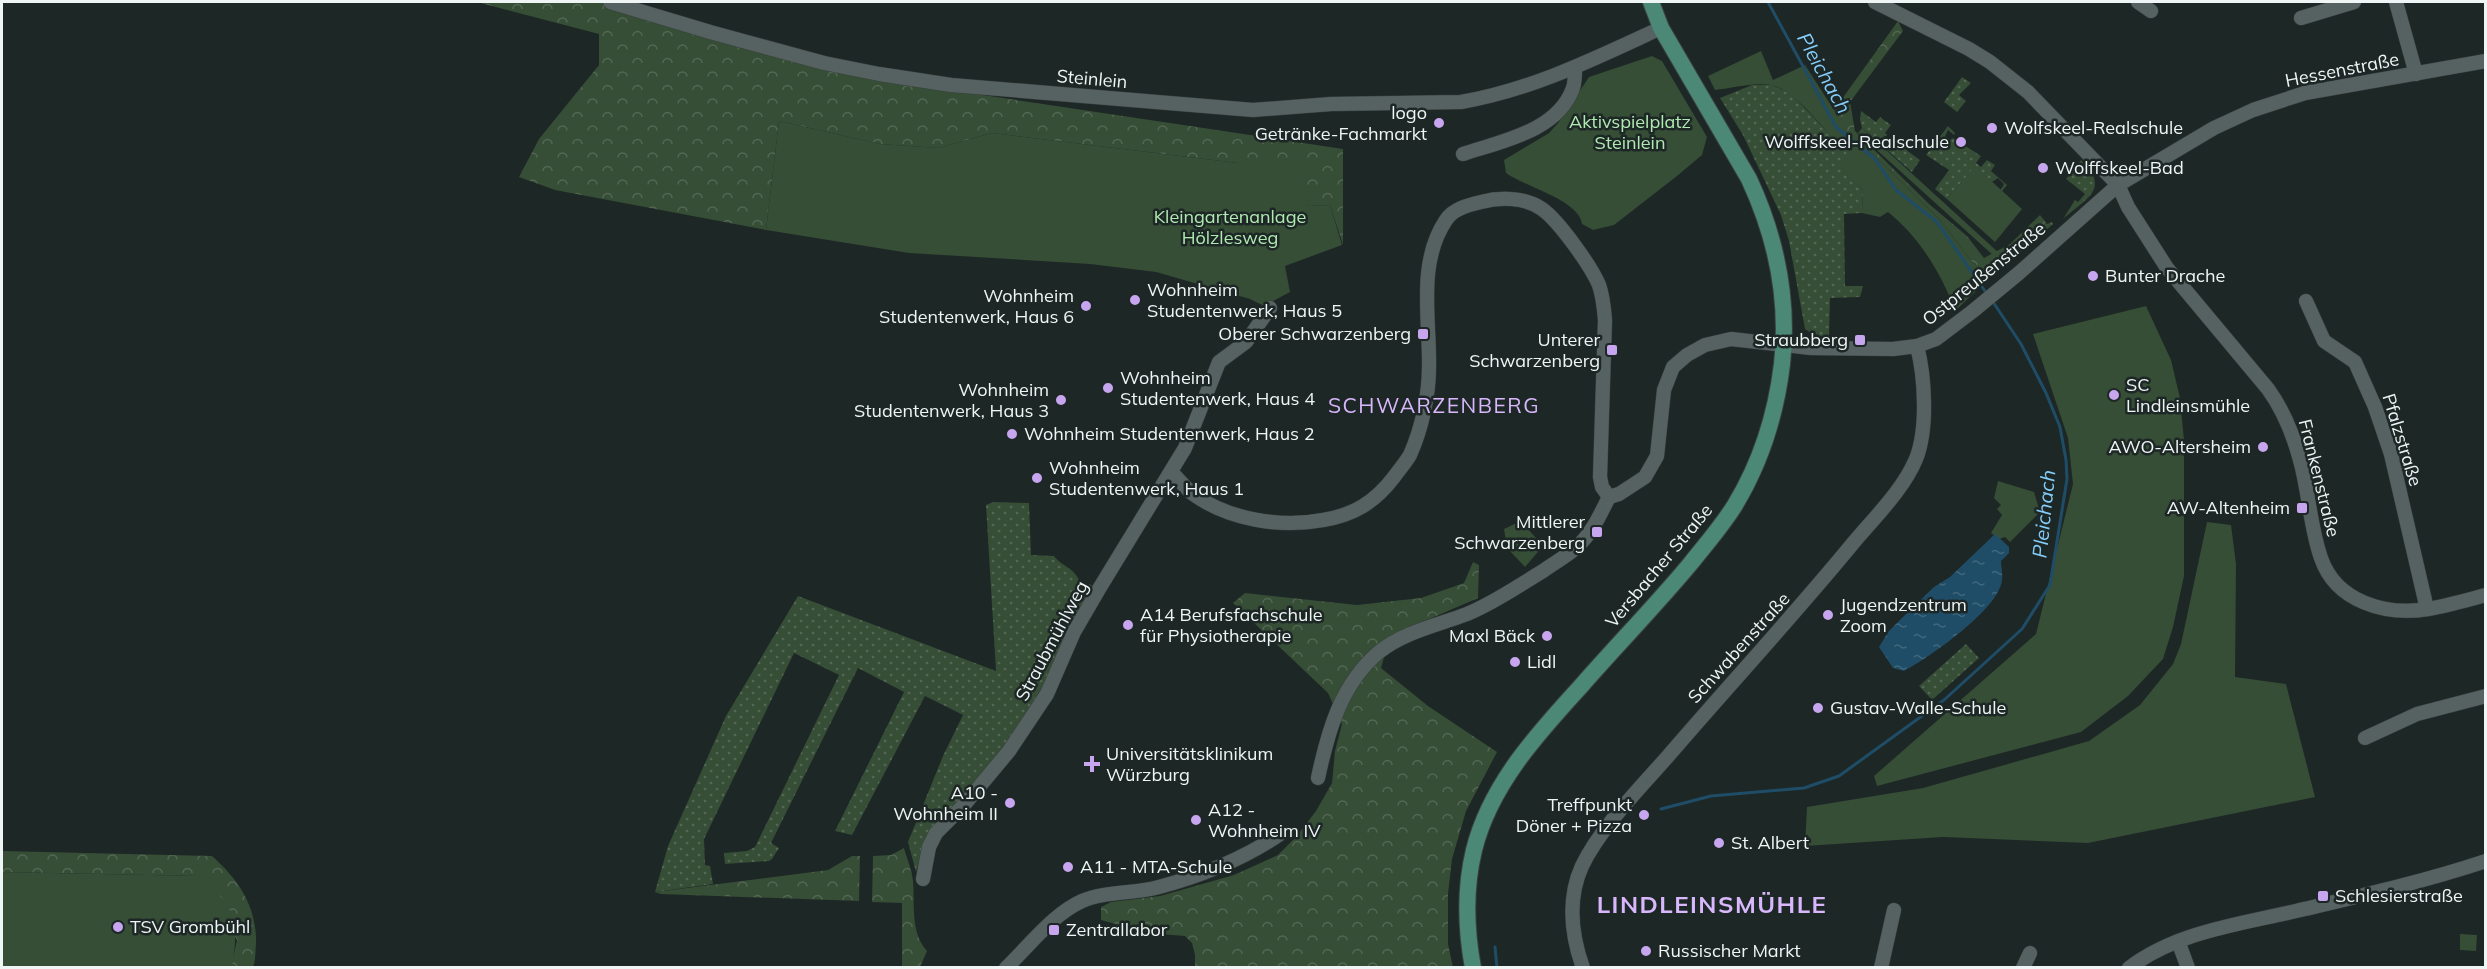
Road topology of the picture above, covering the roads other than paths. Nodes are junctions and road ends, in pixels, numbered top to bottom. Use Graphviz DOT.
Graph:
graph roads {
  1 [pos="610,2"];
  2 [pos="1651,2"];
  3 [pos="1875,2"];
  4 [pos="2138,2"];
  5 [pos="2354,2"];
  6 [pos="2396,2"];
  7 [pos="2151,11"];
  8 [pos="2301,18"];
  9 [pos="1661,28"];
  10 [pos="2486,61"];
  11 [pos="1575,69"];
  12 [pos="2416,74"];
  13 [pos="1463,154"];
  14 [pos="2118,185"];
  15 [pos="2306,301"];
  16 [pos="1270,308"];
  17 [pos="1784,346"];
  18 [pos="1917,346"];
  19 [pos="1170,472"];
  20 [pos="1609,497"];
  21 [pos="2486,595"];
  22 [pos="2427,609"];
  23 [pos="2486,696"];
  24 [pos="2365,738"];
  25 [pos="1318,778"];
  26 [pos="1280,834"];
  27 [pos="2486,861"];
  28 [pos="923,879"];
  29 [pos="1894,910"];
  30 [pos="2178,941"];
  31 [pos="2030,953"];
  32 [pos="1006,968"];
  33 [pos="1473,968"];
  34 [pos="1583,968"];
  35 [pos="1881,968"];
  36 [pos="2023,968"];
  37 [pos="2129,968"];
  38 [pos="2188,968"];
  1 -- 11 [label="street, Steinlein"];
  2 -- 9 [label="main road, Versbacher Straße"];
  3 -- 14 [label="street, Frankenstraße"];
  4 -- 7 [label="street"];
  5 -- 8 [label="street"];
  6 -- 12 [label="street"];
  9 -- 11 [label="street, Steinlein"];
  9 -- 17 [label="main road, Versbacher Straße"];
  10 -- 12 [label="street, Hessenstraße"];
  11 -- 13 [label="street"];
  12 -- 14 [label="street, Hessenstraße"];
  14 -- 18 [label="street, Ostpreußenstraße"];
  14 -- 22 [label="street, Frankenstraße"];
  15 -- 22 [label="street, Pfalzstraße"];
  16 -- 19 [label="street, Straubmühlweg"];
  17 -- 18 [label="street, Ostpreußenstraße"];
  17 -- 20 [label="street, Ostpreußenstraße"];
  17 -- 33 [label="main road, Versbacher Straße"];
  18 -- 34 [label="street, Schwabenstraße"];
  19 -- 20 [label="street"];
  19 -- 28 [label="street, Straubmühlweg"];
  20 -- 25 [label="street"];
  21 -- 22 [label="street, Frankenstraße"];
  23 -- 24 [label="street"];
  26 -- 32 [label="street"];
  27 -- 30 [label="street"];
  29 -- 35 [label="street"];
  30 -- 37 [label="street"];
  30 -- 38 [label="street"];
  31 -- 36 [label="street"];
}
